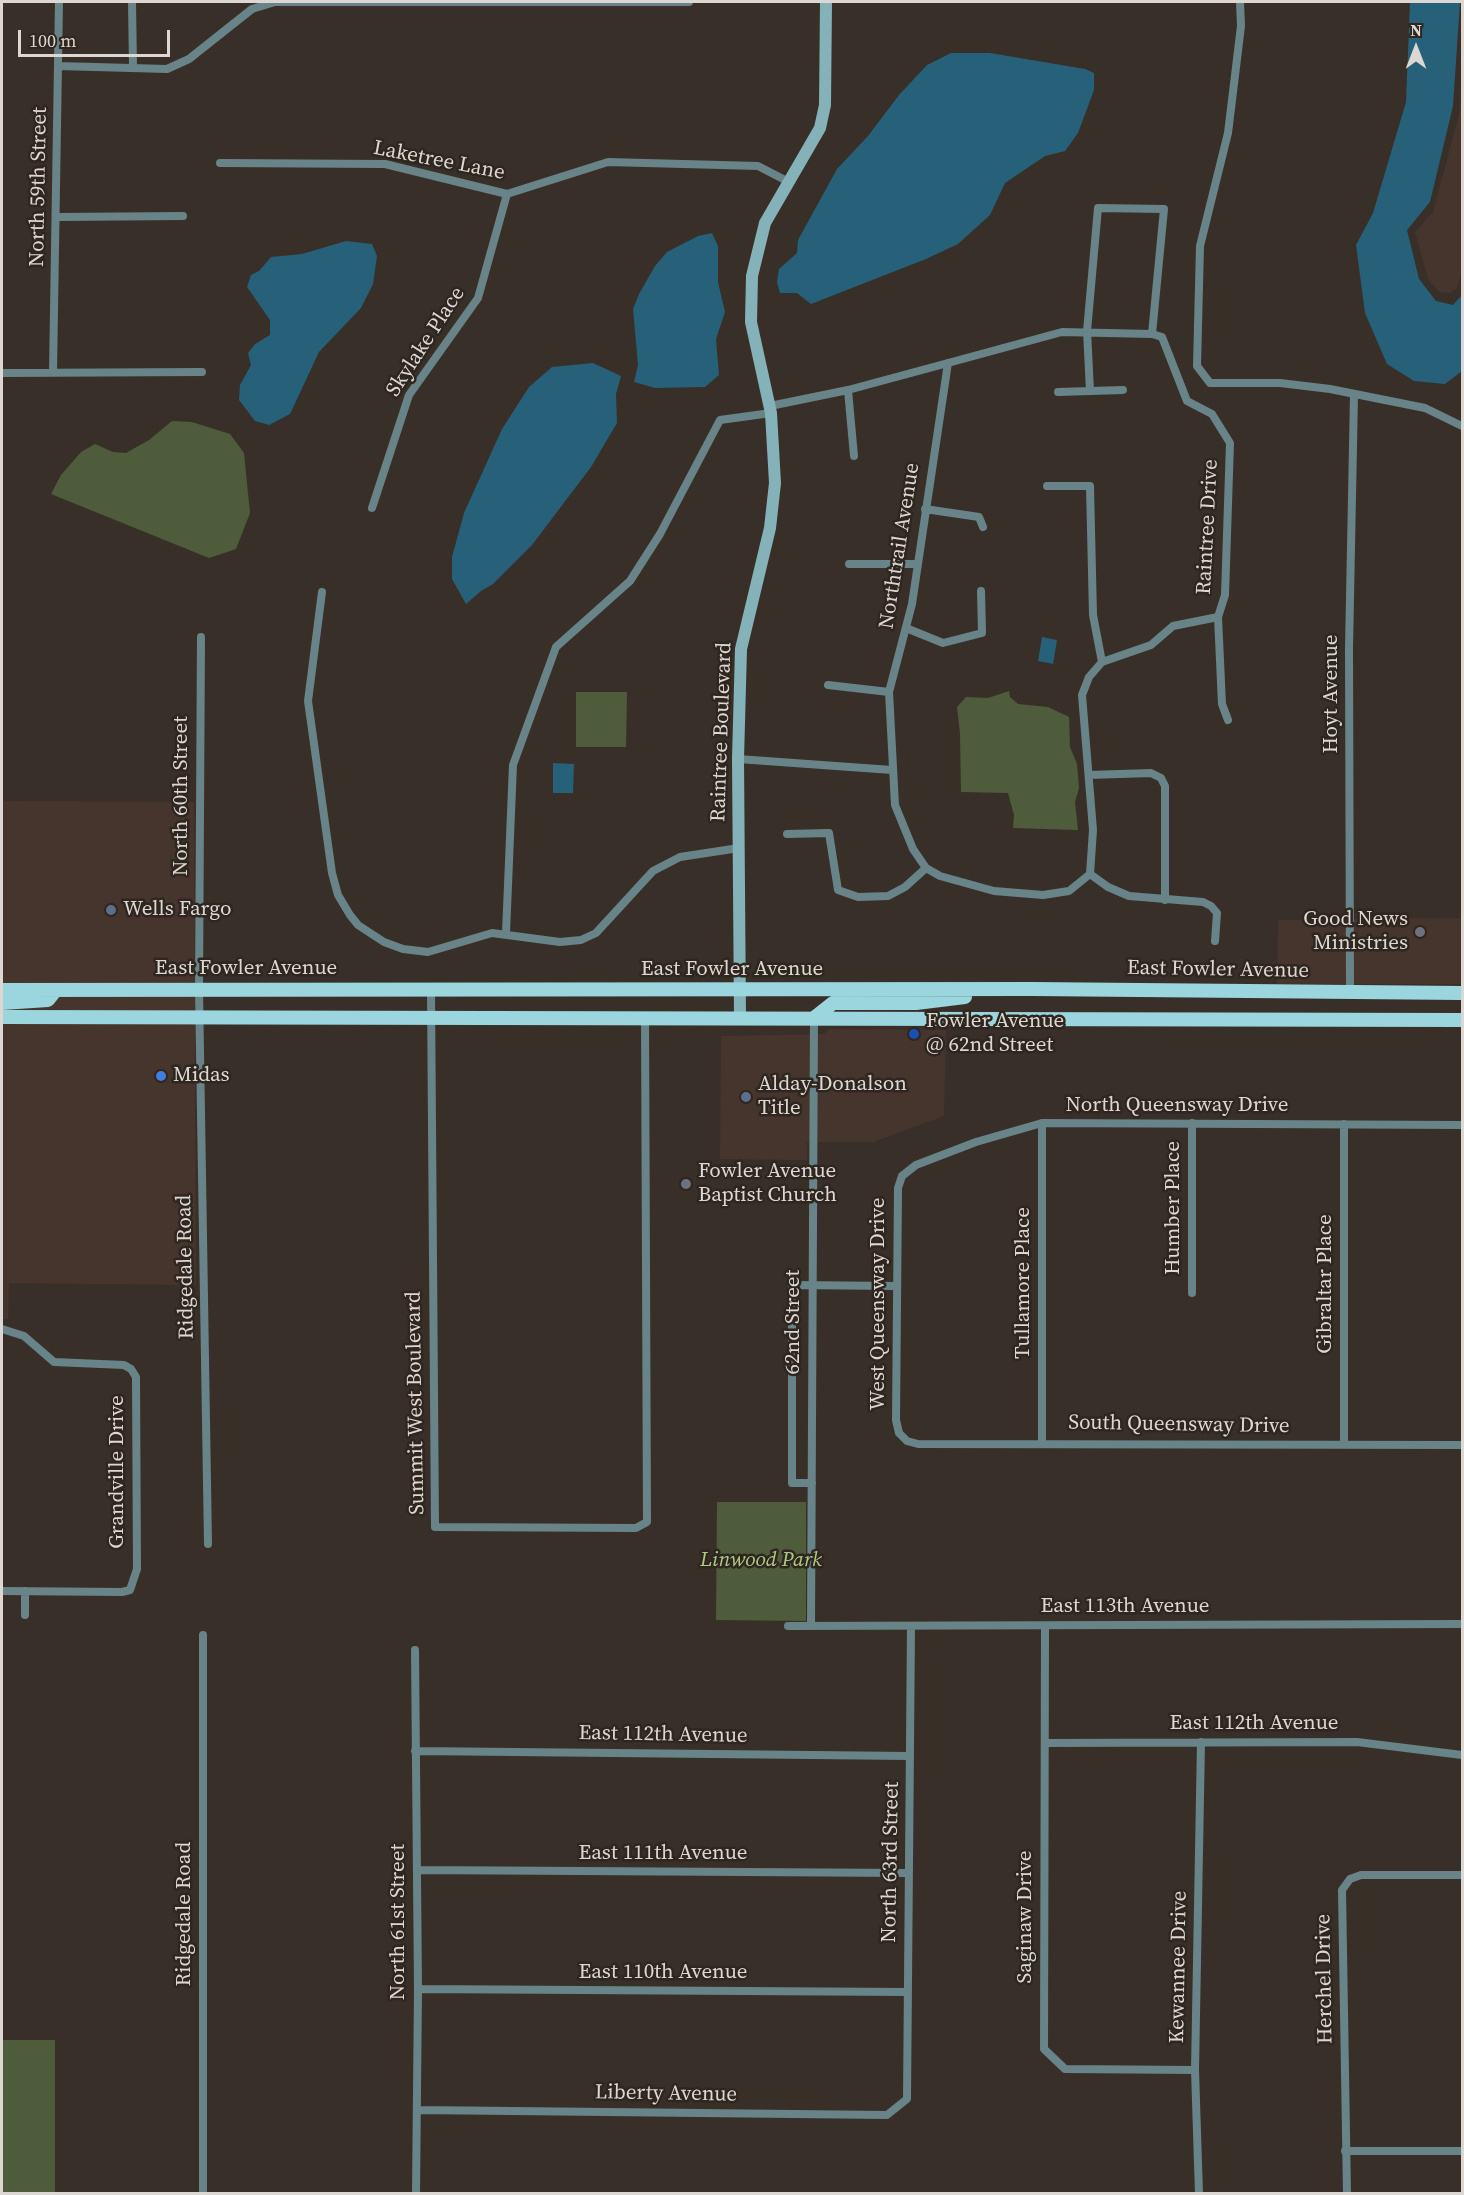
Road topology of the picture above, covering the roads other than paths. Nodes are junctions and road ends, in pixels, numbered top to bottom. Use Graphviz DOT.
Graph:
graph roads {
  1 [pos="59,2"];
  2 [pos="132,2"];
  3 [pos="688,2"];
  4 [pos="826,2"];
  5 [pos="1240,2"];
  6 [pos="58,66"];
  7 [pos="133,67"];
  8 [pos="220,163"];
  9 [pos="787,181"];
  10 [pos="507,194"];
  11 [pos="183,216"];
  12 [pos="57,217"];
  13 [pos="1087,331"];
  14 [pos="1152,334"];
  15 [pos="948,363"];
  16 [pos="53,372"];
  17 [pos="202,372"];
  18 [pos="2,373"];
  19 [pos="848,390"];
  20 [pos="1123,390"];
  21 [pos="1090,391"];
  22 [pos="1058,392"];
  23 [pos="1354,395"];
  24 [pos="771,410"];
  25 [pos="1462,426"];
  26 [pos="854,456"];
  27 [pos="1047,486"];
  28 [pos="372,507"];
  29 [pos="925,509"];
  30 [pos="983,527"];
  31 [pos="849,564"];
  32 [pos="918,564"];
  33 [pos="981,591"];
  34 [pos="322,592"];
  35 [pos="1218,617"];
  36 [pos="906,628"];
  37 [pos="201,637"];
  38 [pos="1102,662"];
  39 [pos="828,685"];
  40 [pos="889,692"];
  41 [pos="1228,720"];
  42 [pos="738,759"];
  43 [pos="892,770"];
  44 [pos="1089,774"];
  45 [pos="787,834"];
  46 [pos="739,848"];
  47 [pos="926,868"];
  48 [pos="1090,874"];
  49 [pos="1165,900"];
  50 [pos="506,933"];
  51 [pos="1215,941"];
  52 [pos="1032,989"];
  53 [pos="2,990"];
  54 [pos="56,990"];
  55 [pos="199,990"];
  56 [pos="431,991"];
  57 [pos="741,991"];
  58 [pos="1350,992"];
  59 [pos="1462,993"];
  60 [pos="2,1003"];
  61 [pos="2,1017"];
  62 [pos="200,1017"];
  63 [pos="430,1017"];
  64 [pos="645,1017"];
  65 [pos="740,1018"];
  66 [pos="814,1018"];
  67 [pos="1462,1020"];
  68 [pos="1042,1123"];
  69 [pos="1192,1123"];
  70 [pos="1344,1124"];
  71 [pos="1462,1125"];
  72 [pos="902,1176"];
  73 [pos="811,1285"];
  74 [pos="897,1286"];
  75 [pos="1192,1293"];
  76 [pos="2,1329"];
  77 [pos="899,1433"];
  78 [pos="1042,1442"];
  79 [pos="1462,1444"];
  80 [pos="1344,1445"];
  81 [pos="812,1483"];
  82 [pos="208,1545"];
  83 [pos="2,1591"];
  84 [pos="25,1591"];
  85 [pos="25,1615"];
  86 [pos="1462,1624"];
  87 [pos="788,1626"];
  88 [pos="811,1626"];
  89 [pos="911,1626"];
  90 [pos="1045,1626"];
  91 [pos="203,1635"];
  92 [pos="415,1650"];
  93 [pos="1200,1742"];
  94 [pos="1045,1743"];
  95 [pos="416,1751"];
  96 [pos="910,1755"];
  97 [pos="1462,1755"];
  98 [pos="417,1870"];
  99 [pos="909,1873"];
  100 [pos="1462,1875"];
  101 [pos="418,1989"];
  102 [pos="907,1992"];
  103 [pos="1196,2070"];
  104 [pos="908,2099"];
  105 [pos="418,2110"];
  106 [pos="1345,2151"];
  107 [pos="1462,2151"];
  108 [pos="203,2193"];
  109 [pos="416,2193"];
  110 [pos="1199,2193"];
  111 [pos="1347,2193"];
  1 -- 6 [label="street, North 59th Street"];
  2 -- 7 [label="street"];
  3 -- 7 [label="street"];
  4 -- 9 [label="street, Raintree Boulevard"];
  5 -- 23 [label="street"];
  6 -- 7 [label="street"];
  6 -- 12 [label="street, North 59th Street"];
  8 -- 10 [label="street, Laketree Lane"];
  9 -- 10 [label="street, Laketree Lane"];
  9 -- 24 [label="street, Raintree Boulevard"];
  10 -- 28 [label="street, Skylake Place"];
  11 -- 12 [label="street"];
  12 -- 16 [label="street, North 59th Street"];
  13 -- 14 [label="street"];
  13 -- 14 [label="street"];
  13 -- 15 [label="street"];
  13 -- 21 [label="street"];
  14 -- 35 [label="street, Raintree Drive"];
  15 -- 19 [label="street"];
  15 -- 29 [label="street, Northtrail Avenue"];
  16 -- 17 [label="street"];
  16 -- 18 [label="street"];
  19 -- 24 [label="street"];
  19 -- 26 [label="street"];
  20 -- 21 [label="street"];
  21 -- 22 [label="street"];
  23 -- 25 [label="street"];
  23 -- 58 [label="street, Hoyt Avenue"];
  24 -- 42 [label="street, Raintree Boulevard"];
  24 -- 50 [label="street"];
  27 -- 38 [label="street"];
  29 -- 30 [label="street"];
  29 -- 32 [label="street, Northtrail Avenue"];
  31 -- 32 [label="street"];
  32 -- 36 [label="street, Northtrail Avenue"];
  33 -- 36 [label="street"];
  34 -- 50 [label="street"];
  35 -- 38 [label="street, Raintree Drive"];
  35 -- 41 [label="street"];
  36 -- 40 [label="street, Northtrail Avenue"];
  37 -- 55 [label="street, North 60th Street"];
  38 -- 44 [label="street"];
  39 -- 40 [label="street"];
  40 -- 43 [label="street, Northtrail Avenue"];
  42 -- 43 [label="street"];
  42 -- 46 [label="street, Raintree Boulevard"];
  43 -- 47 [label="street"];
  44 -- 48 [label="street"];
  44 -- 49 [label="street"];
  45 -- 47 [label="street"];
  46 -- 50 [label="street"];
  46 -- 57 [label="street, Raintree Boulevard"];
  47 -- 48 [label="street"];
  48 -- 49 [label="street"];
  49 -- 51 [label="street"];
  52 -- 57 [label="main road, East Fowler Avenue"];
  52 -- 58 [label="main road, East Fowler Avenue"];
  52 -- 66 [label="main road"];
  53 -- 54 [label="main road, East Fowler Avenue"];
  54 -- 55 [label="main road, East Fowler Avenue"];
  54 -- 60 [label="main road"];
  55 -- 56 [label="main road, East Fowler Avenue"];
  55 -- 62 [label="street, Ridgedale Road"];
  56 -- 57 [label="main road, East Fowler Avenue"];
  56 -- 63 [label="street, Summit West Boulevard"];
  57 -- 65 [label="street, Raintree Boulevard"];
  58 -- 59 [label="main road, East Fowler Avenue"];
  61 -- 62 [label="main road"];
  62 -- 63 [label="main road"];
  62 -- 82 [label="street, Ridgedale Road"];
  63 -- 64 [label="main road"];
  63 -- 64 [label="street, Summit West Boulevard"];
  64 -- 65 [label="main road"];
  65 -- 66 [label="main road"];
  66 -- 67 [label="main road"];
  66 -- 73 [label="street, 62nd Street"];
  68 -- 69 [label="street, North Queensway Drive"];
  68 -- 72 [label="street, North Queensway Drive"];
  68 -- 78 [label="street, Tullamore Place"];
  69 -- 70 [label="street, North Queensway Drive"];
  69 -- 75 [label="street, Humber Place"];
  70 -- 71 [label="street, North Queensway Drive"];
  70 -- 80 [label="street, Gibraltar Place"];
  72 -- 74 [label="street, West Queensway Drive"];
  73 -- 74 [label="street"];
  73 -- 81 [label="street, 62nd Street"];
  73 -- 81 [label="street"];
  74 -- 77 [label="street, West Queensway Drive"];
  76 -- 84 [label="street, Grandville Drive"];
  77 -- 78 [label="street, South Queensway Drive"];
  78 -- 80 [label="street, South Queensway Drive"];
  79 -- 80 [label="street, South Queensway Drive"];
  81 -- 88 [label="street, 62nd Street"];
  83 -- 84 [label="street, Grandville Drive"];
  84 -- 85 [label="street"];
  86 -- 90 [label="street, East 113th Avenue"];
  87 -- 88 [label="street, East 113th Avenue"];
  88 -- 89 [label="street, East 113th Avenue"];
  89 -- 90 [label="street, East 113th Avenue"];
  89 -- 96 [label="street, North 63rd Street"];
  90 -- 94 [label="street, Saginaw Drive"];
  91 -- 108 [label="street, Ridgedale Road"];
  92 -- 95 [label="street, North 61st Street"];
  93 -- 94 [label="street, East 112th Avenue"];
  93 -- 97 [label="street, East 112th Avenue"];
  93 -- 103 [label="street, Kewannee Drive"];
  94 -- 103 [label="street, Saginaw Drive"];
  95 -- 96 [label="street, East 112th Avenue"];
  95 -- 98 [label="street, North 61st Street"];
  96 -- 99 [label="street, North 63rd Street"];
  98 -- 99 [label="street, East 111th Avenue"];
  98 -- 101 [label="street, North 61st Street"];
  99 -- 102 [label="street, North 63rd Street"];
  100 -- 106 [label="street, Herchel Drive"];
  101 -- 102 [label="street, East 110th Avenue"];
  101 -- 105 [label="street, North 61st Street"];
  102 -- 104 [label="street, North 63rd Street"];
  103 -- 110 [label="street, Kewannee Drive"];
  104 -- 105 [label="street, Liberty Avenue"];
  105 -- 109 [label="street, North 61st Street"];
  106 -- 107 [label="street"];
  106 -- 111 [label="street, Herchel Drive"];
}
